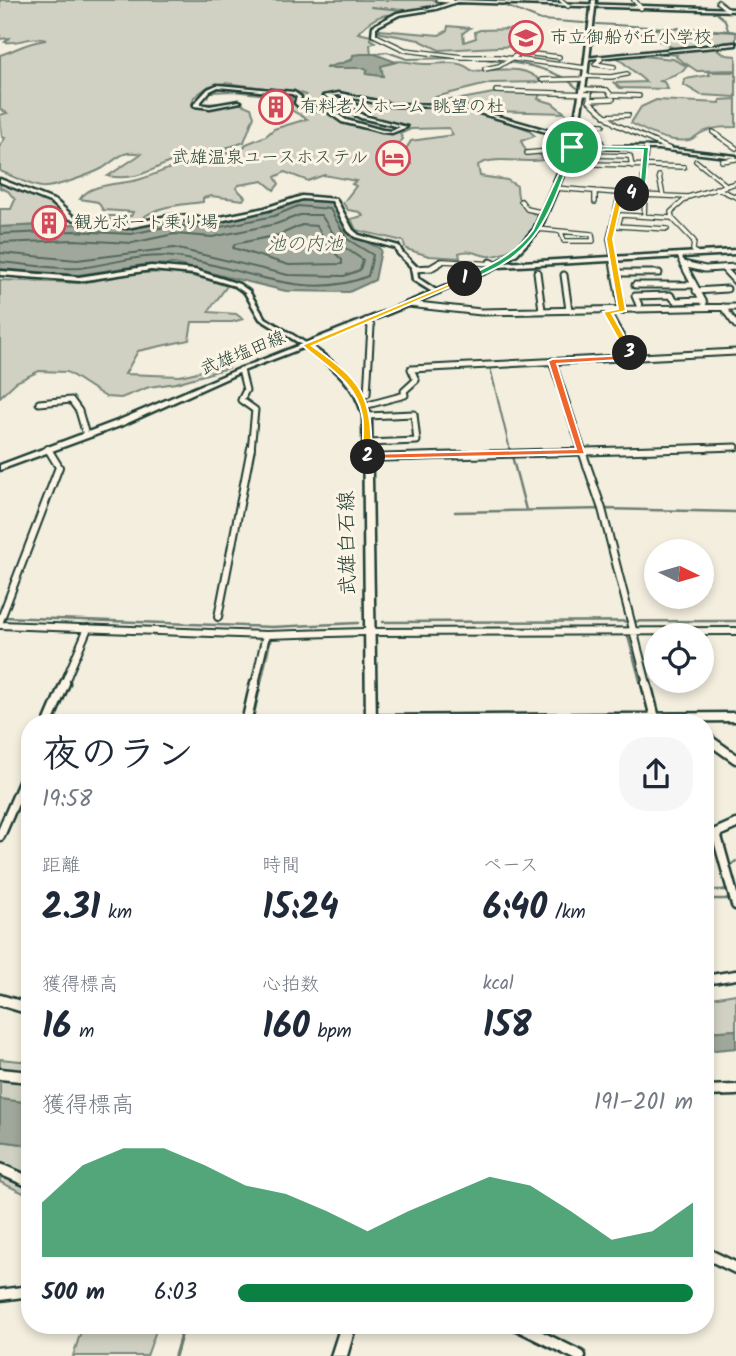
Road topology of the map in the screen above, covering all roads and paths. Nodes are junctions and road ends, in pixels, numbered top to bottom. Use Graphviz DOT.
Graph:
graph roads {
  1 [pos="438,0"];
  2 [pos="561,0"];
  3 [pos="634,0"];
  4 [pos="711,0"];
  5 [pos="453,1"];
  6 [pos="471,1"];
  7 [pos="718,2"];
  8 [pos="593,3"];
  9 [pos="568,6"];
  10 [pos="641,8"];
  11 [pos="728,10"];
  12 [pos="736,10"];
  13 [pos="374,35"];
  14 [pos="736,44"];
  15 [pos="418,52"];
  16 [pos="533,54"];
  17 [pos="517,55"];
  18 [pos="547,55"];
  19 [pos="411,57"];
  20 [pos="587,58"];
  21 [pos="600,58"];
  22 [pos="508,61"];
  23 [pos="537,63"];
  24 [pos="554,65"];
  25 [pos="614,67"];
  26 [pos="586,68"];
  27 [pos="485,69"];
  28 [pos="557,73"];
  29 [pos="624,74"];
  30 [pos="543,78"];
  31 [pos="585,78"];
  32 [pos="583,90"];
  33 [pos="496,91"];
  34 [pos="639,96"];
  35 [pos="589,100"];
  36 [pos="613,100"];
  37 [pos="239,102"];
  38 [pos="604,117"];
  39 [pos="611,121"];
  40 [pos="576,124"];
  41 [pos="603,125"];
  42 [pos="713,132"];
  43 [pos="597,133"];
  44 [pos="573,138"];
  45 [pos="571,148"];
  46 [pos="604,148"];
  47 [pos="646,148"];
  48 [pos="736,148"];
  49 [pos="670,149"];
  50 [pos="527,153"];
  51 [pos="736,158"];
  52 [pos="670,159"];
  53 [pos="695,161"];
  54 [pos="722,161"];
  55 [pos="566,163"];
  56 [pos="592,164"];
  57 [pos="632,166"];
  58 [pos="646,166"];
  59 [pos="671,167"];
  60 [pos="684,167"];
  61 [pos="659,176"];
  62 [pos="0,180"];
  63 [pos="736,183"];
  64 [pos="726,184"];
  65 [pos="555,188"];
  66 [pos="715,188"];
  67 [pos="595,191"];
  68 [pos="620,193"];
  69 [pos="643,195"];
  70 [pos="663,195"];
  71 [pos="688,197"];
  72 [pos="736,197"];
  73 [pos="521,201"];
  74 [pos="595,202"];
  75 [pos="545,213"];
  76 [pos="644,216"];
  77 [pos="669,218"];
  78 [pos="637,227"];
  79 [pos="537,229"];
  80 [pos="667,229"];
  81 [pos="561,232"];
  82 [pos="637,237"];
  83 [pos="668,238"];
  84 [pos="736,252"];
  85 [pos="697,254"];
  86 [pos="679,256"];
  87 [pos="614,259"];
  88 [pos="683,264"];
  89 [pos="497,265"];
  90 [pos="736,267"];
  91 [pos="723,268"];
  92 [pos="414,269"];
  93 [pos="537,272"];
  94 [pos="659,272"];
  95 [pos="0,273"];
  96 [pos="617,273"];
  97 [pos="564,275"];
  98 [pos="736,282"];
  99 [pos="635,285"];
  100 [pos="692,285"];
  101 [pos="727,289"];
  102 [pos="696,291"];
  103 [pos="436,292"];
  104 [pos="702,300"];
  105 [pos="408,304"];
  106 [pos="639,305"];
  107 [pos="723,307"];
  108 [pos="736,307"];
  109 [pos="709,308"];
  110 [pos="542,310"];
  111 [pos="569,310"];
  112 [pos="622,311"];
  113 [pos="607,312"];
  114 [pos="366,321"];
  115 [pos="736,325"];
  116 [pos="306,345"];
  117 [pos="736,352"];
  118 [pos="632,357"];
  119 [pos="552,361"];
  120 [pos="241,370"];
  121 [pos="361,396"];
  122 [pos="39,403"];
  123 [pos="412,406"];
  124 [pos="366,411"];
  125 [pos="414,414"];
  126 [pos="86,435"];
  127 [pos="368,443"];
  128 [pos="736,447"];
  129 [pos="48,449"];
  130 [pos="582,452"];
  131 [pos="368,458"];
  132 [pos="0,468"];
  133 [pos="218,617"];
  134 [pos="1,620"];
  135 [pos="631,625"];
  136 [pos="88,628"];
  137 [pos="736,631"];
  138 [pos="370,633"];
  139 [pos="266,635"];
  140 [pos="52,714"];
  141 [pos="248,714"];
  142 [pos="371,714"];
  143 [pos="654,714"];
  144 [pos="736,717"];
  145 [pos="714,718"];
  146 [pos="714,743"];
  147 [pos="736,759"];
  148 [pos="21,787"];
  149 [pos="736,824"];
  150 [pos="0,835"];
  151 [pos="734,901"];
  152 [pos="736,975"];
  153 [pos="714,979"];
  154 [pos="0,1000"];
  155 [pos="21,1007"];
  156 [pos="0,1074"];
  157 [pos="21,1076"];
  158 [pos="736,1090"];
  159 [pos="714,1091"];
  160 [pos="0,1169"];
  161 [pos="21,1178"];
  162 [pos="714,1257"];
  163 [pos="736,1268"];
  164 [pos="21,1293"];
  165 [pos="0,1295"];
  166 [pos="345,1334"];
  167 [pos="535,1334"];
  168 [pos="339,1356"];
  169 [pos="580,1356"];
  1 -- 5 [label="street"];
  2 -- 9 [label="street"];
  3 -- 10 [label="street"];
  4 -- 7 [label="street"];
  5 -- 6 [label="street"];
  5 -- 13 [label="street"];
  6 -- 9 [label="street"];
  7 -- 11 [label="street"];
  8 -- 9 [label="street"];
  8 -- 10 [label="street"];
  8 -- 20 [label="main road, 武雄塩田線"];
  10 -- 11 [label="street"];
  11 -- 12 [label="street"];
  13 -- 15 [label="street"];
  14 -- 21 [label="street"];
  15 -- 19 [label="street"];
  15 -- 22 [label="street"];
  16 -- 18 [label="street"];
  17 -- 22 [label="street"];
  18 -- 23 [label="street"];
  18 -- 24 [label="street"];
  20 -- 21 [label="street"];
  20 -- 26 [label="main road, 武雄塩田線"];
  21 -- 25 [label="street"];
  22 -- 23 [label="street"];
  22 -- 27 [label="street"];
  23 -- 24 [label="street"];
  24 -- 26 [label="street"];
  24 -- 28 [label="street"];
  26 -- 31 [label="main road, 武雄塩田線"];
  29 -- 31 [label="street"];
  30 -- 31 [label="street"];
  31 -- 32 [label="main road, 武雄塩田線"];
  32 -- 33 [label="street"];
  32 -- 34 [label="street"];
  32 -- 35 [label="street"];
  32 -- 40 [label="main road, 武雄塩田線"];
  35 -- 36 [label="street"];
  35 -- 38 [label="street"];
  37 -- 44 [label="street"];
  38 -- 39 [label="street"];
  38 -- 39 [label="street"];
  39 -- 49 [label="street"];
  40 -- 41 [label="street"];
  40 -- 44 [label="main road, 武雄塩田線"];
  42 -- 48 [label="street"];
  43 -- 46 [label="street"];
  44 -- 45 [label="main road, 武雄塩田線"];
  45 -- 46 [label="street"];
  45 -- 50 [label="street"];
  45 -- 55 [label="main road, 武雄塩田線"];
  46 -- 47 [label="street"];
  47 -- 49 [label="street"];
  47 -- 58 [label="street"];
  49 -- 51 [label="street"];
  51 -- 54 [label="street"];
  52 -- 59 [label="street"];
  53 -- 64 [label="street"];
  55 -- 56 [label="street"];
  55 -- 65 [label="main road, 武雄塩田線"];
  56 -- 57 [label="street"];
  56 -- 57 [label="street"];
  57 -- 58 [label="street"];
  58 -- 59 [label="street"];
  58 -- 69 [label="street"];
  59 -- 60 [label="street"];
  61 -- 70 [label="street"];
  62 -- 92 [label="street"];
  63 -- 64 [label="street"];
  64 -- 66 [label="street"];
  65 -- 67 [label="street"];
  65 -- 75 [label="main road, 武雄塩田線"];
  66 -- 71 [label="street"];
  66 -- 72 [label="street"];
  67 -- 68 [label="street"];
  67 -- 74 [label="street"];
  68 -- 69 [label="street"];
  68 -- 87 [label="street"];
  69 -- 70 [label="street"];
  69 -- 76 [label="street"];
  70 -- 71 [label="street"];
  71 -- 77 [label="street"];
  73 -- 75 [label="street"];
  75 -- 79 [label="main road, 武雄塩田線"];
  76 -- 77 [label="street"];
  76 -- 78 [label="street"];
  77 -- 80 [label="street"];
  77 -- 85 [label="street"];
  78 -- 80 [label="street"];
  78 -- 82 [label="street"];
  79 -- 81 [label="street"];
  79 -- 89 [label="main road, 武雄塩田線"];
  80 -- 83 [label="street"];
  81 -- 81 [label="street"];
  84 -- 85 [label="main road"];
  85 -- 86 [label="main road"];
  86 -- 87 [label="main road"];
  86 -- 88 [label="street"];
  87 -- 89 [label="main road"];
  87 -- 96 [label="street"];
  88 -- 91 [label="street"];
  88 -- 100 [label="street"];
  89 -- 92 [label="street"];
  89 -- 103 [label="main road, 武雄塩田線"];
  90 -- 91 [label="street"];
  91 -- 98 [label="street"];
  92 -- 103 [label="street"];
  93 -- 110 [label="street"];
  94 -- 96 [label="street"];
  95 -- 116 [label="street"];
  96 -- 112 [label="street"];
  97 -- 111 [label="street"];
  99 -- 100 [label="street"];
  100 -- 102 [label="street"];
  101 -- 102 [label="street"];
  102 -- 104 [label="street"];
  103 -- 105 [label="main road, 武雄塩田線"];
  104 -- 106 [label="street"];
  104 -- 109 [label="street"];
  105 -- 110 [label="street"];
  105 -- 114 [label="main road, 武雄塩田線"];
  107 -- 108 [label="street"];
  107 -- 109 [label="street"];
  107 -- 115 [label="street"];
  109 -- 112 [label="street"];
  110 -- 111 [label="street"];
  111 -- 113 [label="street"];
  112 -- 113 [label="street"];
  113 -- 118 [label="street"];
  114 -- 116 [label="main road, 武雄塩田線"];
  114 -- 121 [label="street"];
  116 -- 120 [label="main road, 武雄塩田線"];
  116 -- 121 [label="main road, 武雄白石線"];
  117 -- 118 [label="street"];
  118 -- 119 [label="street"];
  119 -- 124 [label="street"];
  119 -- 130 [label="street"];
  120 -- 126 [label="main road, 武雄塩田線"];
  120 -- 133 [label="street"];
  121 -- 124 [label="main road, 武雄白石線"];
  122 -- 126 [label="street"];
  123 -- 125 [label="street"];
  124 -- 125 [label="street"];
  124 -- 127 [label="main road, 武雄白石線"];
  125 -- 127 [label="street"];
  126 -- 129 [label="main road, 武雄塩田線"];
  127 -- 131 [label="main road, 武雄白石線"];
  128 -- 130 [label="street"];
  129 -- 132 [label="main road, 武雄塩田線"];
  129 -- 134 [label="street"];
  130 -- 131 [label="street"];
  130 -- 135 [label="street"];
  131 -- 138 [label="main road, 武雄白石線"];
  134 -- 136 [label="street"];
  135 -- 137 [label="street"];
  135 -- 138 [label="street"];
  135 -- 143 [label="street"];
  136 -- 139 [label="street"];
  136 -- 140 [label="street"];
  138 -- 139 [label="street"];
  138 -- 142 [label="main road, 武雄白石線"];
  139 -- 141 [label="street"];
  144 -- 145 [label="street"];
  146 -- 147 [label="street"];
  148 -- 150 [label="street"];
  149 -- 151 [label="street"];
  152 -- 153 [label="street"];
  154 -- 155 [label="street"];
  156 -- 157 [label="street"];
  158 -- 159 [label="street"];
  160 -- 161 [label="street"];
  162 -- 163 [label="street"];
  164 -- 165 [label="street"];
  166 -- 168 [label="main road"];
  167 -- 169 [label="street"];
}
